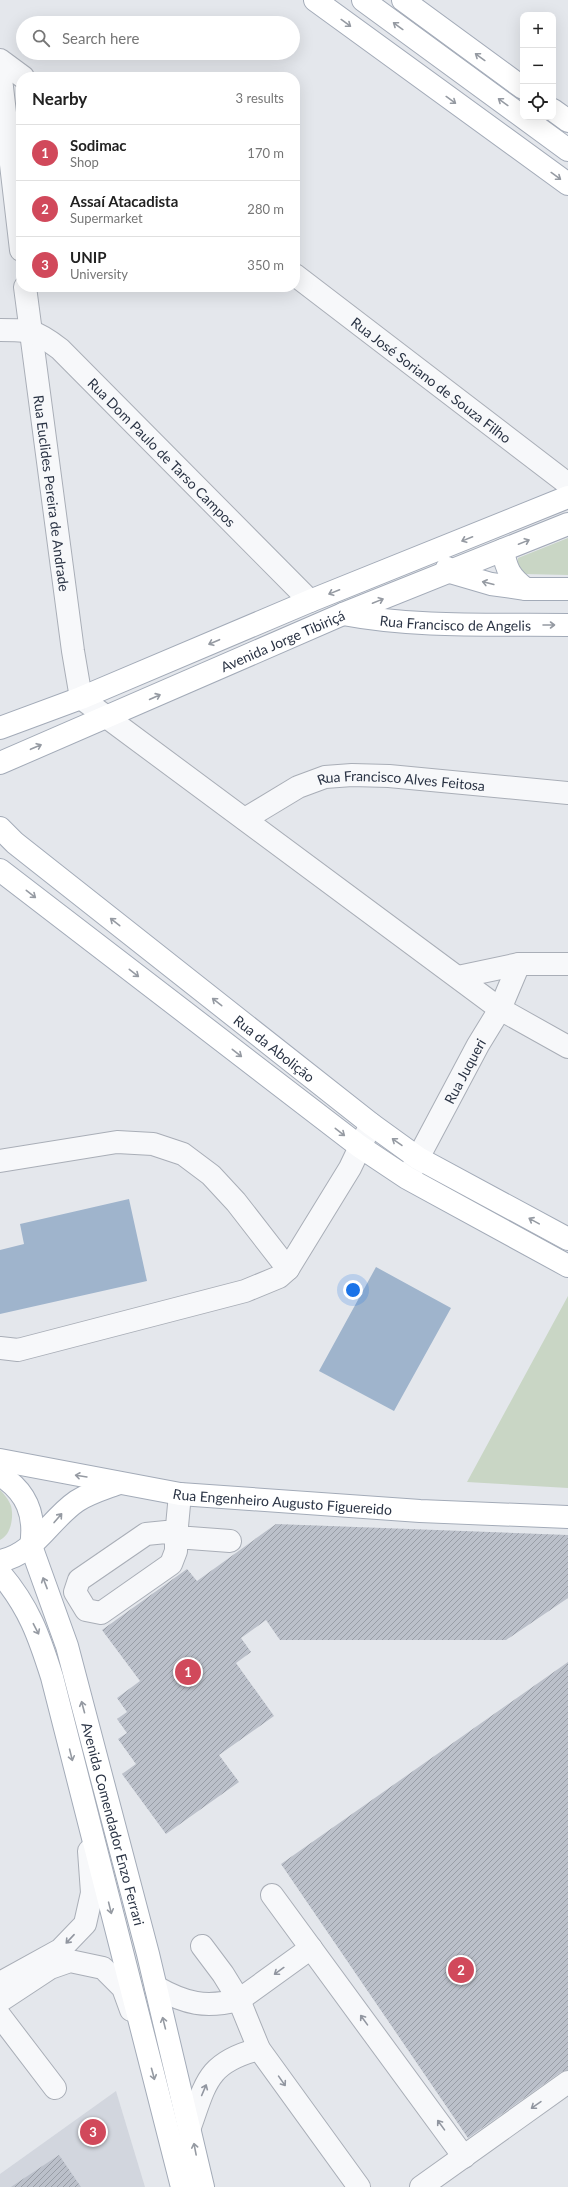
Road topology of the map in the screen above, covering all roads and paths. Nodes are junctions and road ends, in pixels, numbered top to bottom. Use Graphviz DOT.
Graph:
graph roads {
  1 [pos="315,0"];
  2 [pos="363,0"];
  3 [pos="407,1"];
  4 [pos="0,60"];
  5 [pos="0,70"];
  6 [pos="16,72"];
  7 [pos="520,86"];
  8 [pos="556,112"];
  9 [pos="568,121"];
  10 [pos="568,150"];
  11 [pos="568,184"];
  12 [pos="16,207"];
  13 [pos="300,279"];
  14 [pos="26,292"];
  15 [pos="0,330"];
  16 [pos="30,330"];
  17 [pos="568,484"];
  18 [pos="568,497"];
  19 [pos="568,524"];
  20 [pos="503,550"];
  21 [pos="437,551"];
  22 [pos="450,572"];
  23 [pos="526,589"];
  24 [pos="568,589"];
  25 [pos="310,601"];
  26 [pos="343,614"];
  27 [pos="568,625"];
  28 [pos="81,698"];
  29 [pos="107,718"];
  30 [pos="0,728"];
  31 [pos="0,763"];
  32 [pos="568,793"];
  33 [pos="245,819"];
  34 [pos="0,828"];
  35 [pos="0,870"];
  36 [pos="519,964"];
  37 [pos="568,964"];
  38 [pos="458,977"];
  39 [pos="500,1009"];
  40 [pos="568,1047"];
  41 [pos="371,1124"];
  42 [pos="359,1146"];
  43 [pos="418,1158"];
  44 [pos="0,1161"];
  45 [pos="407,1178"];
  46 [pos="568,1240"];
  47 [pos="568,1266"];
  48 [pos="288,1269"];
  49 [pos="0,1348"];
  50 [pos="0,1460"];
  51 [pos="0,1475"];
  52 [pos="119,1483"];
  53 [pos="180,1494"];
  54 [pos="568,1517"];
  55 [pos="230,1541"];
  56 [pos="30,1546"];
  57 [pos="0,1561"];
  58 [pos="0,1573"];
  59 [pos="81,1796"];
  60 [pos="272,1895"];
  61 [pos="202,1946"];
  62 [pos="311,1948"];
  63 [pos="0,1983"];
  64 [pos="156,1987"];
  65 [pos="239,2000"];
  66 [pos="0,2001"];
  67 [pos="0,2016"];
  68 [pos="145,2047"];
  69 [pos="259,2049"];
  70 [pos="568,2082"];
  71 [pos="55,2088"];
  72 [pos="190,2127"];
  73 [pos="464,2157"];
  74 [pos="182,2187"];
  75 [pos="203,2187"];
  76 [pos="359,2187"];
  77 [pos="421,2187"];
  1 -- 11 [label="main road, one-way"];
  10 -- 2 [label="main road, one-way"];
  7 -- 3 [label="main road, one-way"];
  4 -- 6 [label="street"];
  5 -- 12 [label="street"];
  8 -- 9 [label="main road"];
  13 -- 17 [label="street, Rua José Soriano de Souza Filho"];
  14 -- 16 [label="street, Rua Euclides Pereira de Andrade"];
  15 -- 16 [label="street, Rua Dom Paulo de Tarso Campos"];
  16 -- 25 [label="street, Rua Dom Paulo de Tarso Campos"];
  16 -- 28 [label="street, Rua Euclides Pereira de Andrade"];
  18 -- 21 [label="main road, Avenida Jorge Tibiriçá, one-way"];
  20 -- 19 [label="main road, Avenida Jorge Tibiriçá, one-way"];
  20 -- 22 [label="main road, Avenida Jorge Tibiriçá"];
  20 -- 23 [label="main road"];
  21 -- 22 [label="main road"];
  21 -- 25 [label="main road, Avenida Jorge Tibiriçá, one-way"];
  23 -- 22 [label="main road, one-way"];
  26 -- 22 [label="main road, Avenida Jorge Tibiriçá, one-way"];
  23 -- 24 [label="main road"];
  25 -- 28 [label="main road, Avenida Jorge Tibiriçá, one-way"];
  26 -- 27 [label="main road, Rua Francisco de Angelis, one-way"];
  29 -- 26 [label="main road, Avenida Jorge Tibiriçá, one-way"];
  28 -- 29 [label="street"];
  28 -- 30 [label="main road, Avenida Jorge Tibiriçá"];
  31 -- 29 [label="main road, Avenida Jorge Tibiriçá, one-way"];
  29 -- 33 [label="street"];
  32 -- 33 [label="street, Rua Francisco Alves Feitosa"];
  33 -- 38 [label="street"];
  41 -- 34 [label="main road, Rua da Abolição, one-way"];
  35 -- 42 [label="main road, Rua da Abolição, one-way"];
  36 -- 37 [label="street"];
  36 -- 38 [label="street"];
  36 -- 39 [label="street, Rua Juqueri"];
  38 -- 39 [label="street"];
  39 -- 40 [label="street"];
  39 -- 43 [label="street, Rua Juqueri"];
  41 -- 42 [label="street"];
  43 -- 41 [label="main road, Rua da Abolição, one-way"];
  42 -- 45 [label="main road, Rua da Abolição"];
  42 -- 48 [label="street"];
  43 -- 45 [label="street, Rua Juqueri"];
  46 -- 43 [label="main road, Rua da Abolição, one-way"];
  44 -- 48 [label="street"];
  45 -- 47 [label="main road, Rua da Abolição"];
  48 -- 49 [label="street"];
  52 -- 50 [label="main road, Rua Engenheiro Augusto Figuereido, one-way"];
  51 -- 56 [label="main road, Avenida Comendador Enzo Ferrari"];
  52 -- 53 [label="main road, Rua Engenheiro Augusto Figuereido"];
  56 -- 52 [label="main road, one-way"];
  53 -- 54 [label="main road, Rua Engenheiro Augusto Figuereido"];
  53 -- 55 [label="street"];
  56 -- 57 [label="main road"];
  64 -- 56 [label="main road, Avenida Comendador Enzo Ferrari, one-way"];
  58 -- 59 [label="main road, Avenida Comendador Enzo Ferrari, one-way"];
  59 -- 63 [label="street, one-way"];
  59 -- 68 [label="main road, Avenida Comendador Enzo Ferrari, one-way"];
  60 -- 62 [label="street"];
  61 -- 65 [label="street"];
  62 -- 65 [label="street, one-way"];
  73 -- 62 [label="street, one-way"];
  64 -- 65 [label="street"];
  72 -- 64 [label="main road, Avenida Comendador Enzo Ferrari, one-way"];
  65 -- 69 [label="street"];
  66 -- 68 [label="street"];
  67 -- 71 [label="street"];
  68 -- 74 [label="main road, Avenida Comendador Enzo Ferrari, one-way"];
  72 -- 69 [label="street, one-way"];
  69 -- 76 [label="street, one-way"];
  70 -- 73 [label="street, one-way"];
  75 -- 72 [label="main road, Avenida Comendador Enzo Ferrari, one-way"];
  73 -- 77 [label="street"];
}
